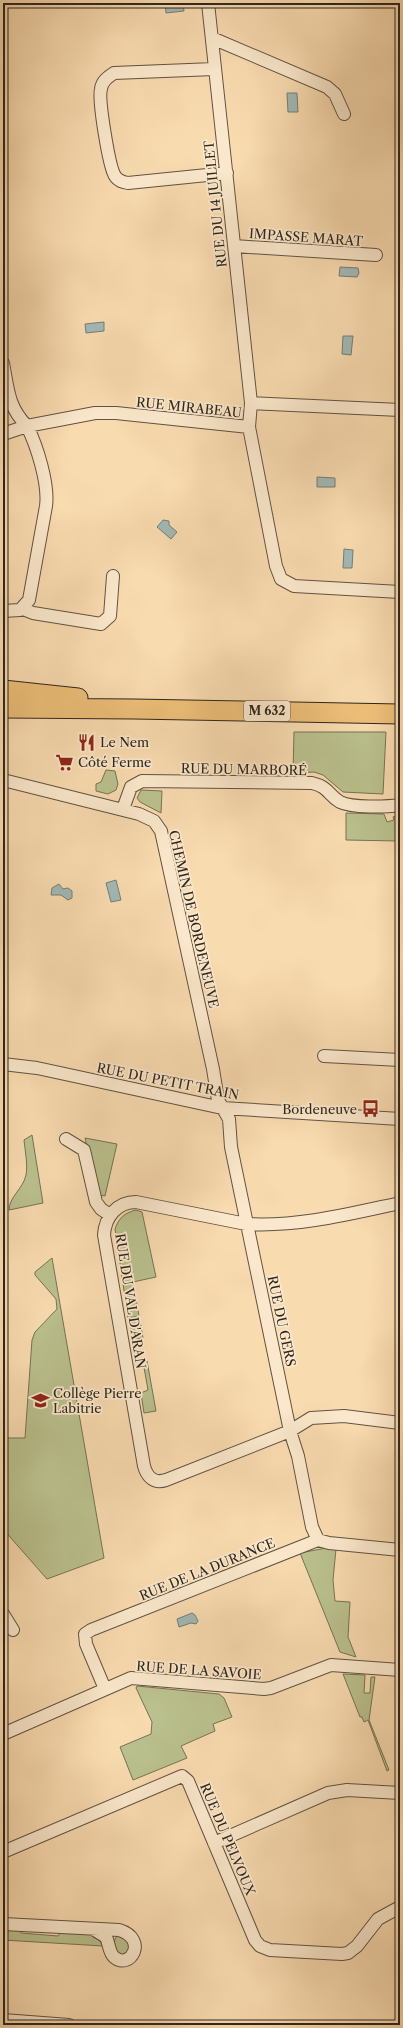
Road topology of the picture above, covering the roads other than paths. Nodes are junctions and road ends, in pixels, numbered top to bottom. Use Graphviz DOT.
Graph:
graph roads {
  1 [pos="208,3"];
  2 [pos="212,38"];
  3 [pos="214,69"];
  4 [pos="344,114"];
  5 [pos="226,173"];
  6 [pos="234,246"];
  7 [pos="376,255"];
  8 [pos="3,363"];
  9 [pos="251,403"];
  10 [pos="400,410"];
  11 [pos="27,426"];
  12 [pos="249,427"];
  13 [pos="3,434"];
  14 [pos="113,576"];
  15 [pos="400,592"];
  16 [pos="23,609"];
  17 [pos="3,611"];
  18 [pos="3,690"];
  19 [pos="3,708"];
  20 [pos="134,709"];
  21 [pos="400,714"];
  22 [pos="3,780"];
  23 [pos="400,805"];
  24 [pos="123,809"];
  25 [pos="324,1056"];
  26 [pos="400,1060"];
  27 [pos="3,1064"];
  28 [pos="222,1108"];
  29 [pos="400,1119"];
  30 [pos="66,1139"];
  31 [pos="400,1203"];
  32 [pos="110,1215"];
  33 [pos="246,1224"];
  34 [pos="400,1423"];
  35 [pos="290,1432"];
  36 [pos="318,1540"];
  37 [pos="400,1550"];
  38 [pos="3,1614"];
  39 [pos="13,1630"];
  40 [pos="400,1670"];
  41 [pos="105,1689"];
  42 [pos="3,1734"];
  43 [pos="400,1793"];
  44 [pos="214,1843"];
  45 [pos="3,1852"];
  46 [pos="400,1907"];
  47 [pos="3,1924"];
  48 [pos="94,1929"];
  49 [pos="3,2020"];
  50 [pos="18,2023"];
  51 [pos="69,2025"];
  1 -- 2 [label="street, RUE DU 14 JUILLET"];
  2 -- 3 [label="street, RUE DU 14 JUILLET"];
  2 -- 4 [label="street"];
  3 -- 5 [label="street, RUE DU 14 JUILLET"];
  3 -- 5 [label="street"];
  5 -- 6 [label="street, RUE DU 14 JUILLET"];
  6 -- 7 [label="street, IMPASSE MARAT"];
  6 -- 9 [label="street, RUE DU 14 JUILLET"];
  8 -- 11 [label="street"];
  9 -- 10 [label="street, RUE MIRABEAU"];
  9 -- 12 [label="street, RUE MIRABEAU"];
  11 -- 12 [label="street, RUE MIRABEAU"];
  11 -- 13 [label="street, RUE MIRABEAU"];
  11 -- 16 [label="street"];
  12 -- 15 [label="street"];
  14 -- 16 [label="street"];
  16 -- 17 [label="street"];
  18 -- 20 [label="main road, M 632"];
  19 -- 20 [label="main road, M 632"];
  20 -- 21 [label="main road, M 632"];
  22 -- 24 [label="street, CHEMIN DE BORDENEUVE"];
  23 -- 24 [label="street, RUE DU MARBORÉ"];
  24 -- 28 [label="street, CHEMIN DE BORDENEUVE"];
  25 -- 26 [label="street"];
  27 -- 28 [label="street, RUE DU PETIT TRAIN"];
  28 -- 29 [label="street, RUE DU PETIT TRAIN"];
  28 -- 33 [label="street, RUE DU GERS"];
  30 -- 32 [label="street"];
  31 -- 33 [label="street, RUE DU VAL D'ARAN"];
  32 -- 33 [label="street, RUE DU VAL D'ARAN"];
  32 -- 35 [label="street, RUE DU VAL D'ARAN"];
  33 -- 35 [label="street, RUE DU GERS"];
  34 -- 35 [label="street"];
  35 -- 36 [label="street, RUE DU GERS"];
  36 -- 37 [label="street"];
  36 -- 41 [label="street, RUE DE LA DURANCE"];
  38 -- 39 [label="street"];
  40 -- 41 [label="street, RUE DE LA SAVOIE"];
  41 -- 42 [label="street, RUE DE LA SAVOIE"];
  43 -- 44 [label="street"];
  44 -- 45 [label="street, RUE DU PELVOUX"];
  44 -- 46 [label="street, RUE DU PELVOUX"];
  47 -- 48 [label="street"];
  49 -- 50 [label="street"];
  50 -- 51 [label="street"];
}
